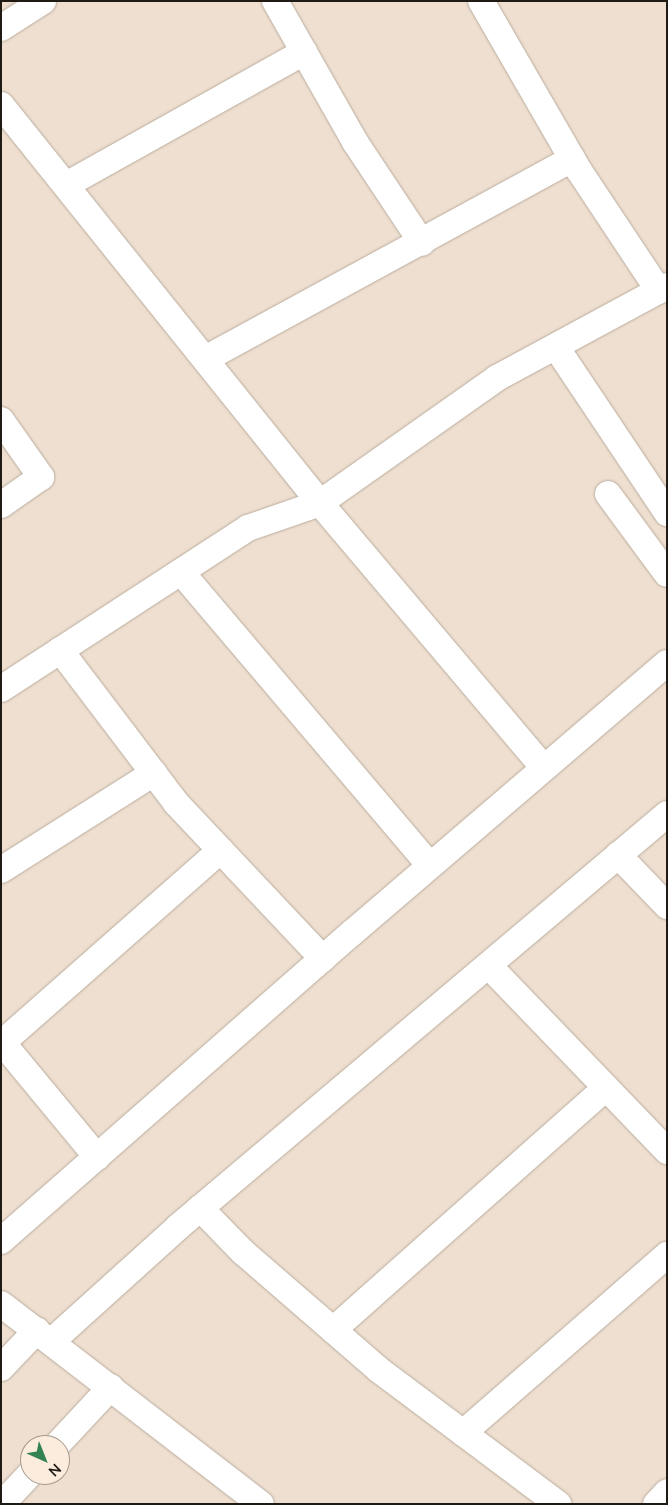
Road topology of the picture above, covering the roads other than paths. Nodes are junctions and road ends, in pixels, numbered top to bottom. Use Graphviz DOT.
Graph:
graph roads {
  1 [pos="43,1"];
  2 [pos="275,1"];
  3 [pos="481,1"];
  4 [pos="1,28"];
  5 [pos="304,52"];
  6 [pos="1,104"];
  7 [pos="572,159"];
  8 [pos="66,185"];
  9 [pos="422,243"];
  10 [pos="663,289"];
  11 [pos="556,347"];
  12 [pos="207,358"];
  13 [pos="1,420"];
  14 [pos="608,494"];
  15 [pos="320,503"];
  16 [pos="1,505"];
  17 [pos="667,513"];
  18 [pos="181,572"];
  19 [pos="667,574"];
  20 [pos="60,650"];
  21 [pos="667,663"];
  22 [pos="1,689"];
  23 [pos="544,768"];
  24 [pos="154,773"];
  25 [pos="667,814"];
  26 [pos="221,850"];
  27 [pos="618,855"];
  28 [pos="430,866"];
  29 [pos="1,870"];
  30 [pos="667,906"];
  31 [pos="322,959"];
  32 [pos="489,966"];
  33 [pos="2,1042"];
  34 [pos="606,1088"];
  35 [pos="667,1151"];
  36 [pos="97,1157"];
  37 [pos="200,1208"];
  38 [pos="1,1241"];
  39 [pos="667,1256"];
  40 [pos="1,1304"];
  41 [pos="333,1330"];
  42 [pos="45,1335"];
  43 [pos="1,1368"];
  44 [pos="111,1387"];
  45 [pos="463,1433"];
  46 [pos="66,1435"];
  47 [pos="20,1485"];
  48 [pos="667,1492"];
  49 [pos="2,1504"];
  50 [pos="261,1504"];
  51 [pos="558,1504"];
  52 [pos="656,1504"];
  1 -- 4 [label="street"];
  2 -- 5 [label="street"];
  3 -- 7 [label="street"];
  5 -- 8 [label="street"];
  5 -- 9 [label="street"];
  6 -- 8 [label="street"];
  7 -- 9 [label="street"];
  7 -- 10 [label="street"];
  8 -- 12 [label="street"];
  9 -- 12 [label="street"];
  10 -- 11 [label="street"];
  11 -- 15 [label="street"];
  11 -- 17 [label="street"];
  12 -- 15 [label="street"];
  13 -- 16 [label="street"];
  14 -- 19 [label="street"];
  15 -- 18 [label="street"];
  15 -- 23 [label="street"];
  18 -- 20 [label="street"];
  18 -- 28 [label="street"];
  20 -- 22 [label="street"];
  20 -- 24 [label="street"];
  21 -- 23 [label="street"];
  23 -- 28 [label="street"];
  24 -- 26 [label="street"];
  24 -- 29 [label="street"];
  25 -- 27 [label="street"];
  26 -- 31 [label="street"];
  26 -- 33 [label="street"];
  27 -- 30 [label="street"];
  27 -- 32 [label="street"];
  28 -- 31 [label="street"];
  31 -- 36 [label="street"];
  32 -- 34 [label="street"];
  32 -- 37 [label="street"];
  33 -- 36 [label="street"];
  34 -- 35 [label="street"];
  34 -- 41 [label="street"];
  36 -- 38 [label="street"];
  37 -- 41 [label="street"];
  37 -- 42 [label="street"];
  39 -- 45 [label="street"];
  40 -- 42 [label="street"];
  41 -- 45 [label="street"];
  42 -- 43 [label="street"];
  42 -- 44 [label="street"];
  44 -- 46 [label="street"];
  44 -- 50 [label="street"];
  45 -- 51 [label="street"];
  47 -- 49 [label="street"];
  48 -- 52 [label="street"];
}
